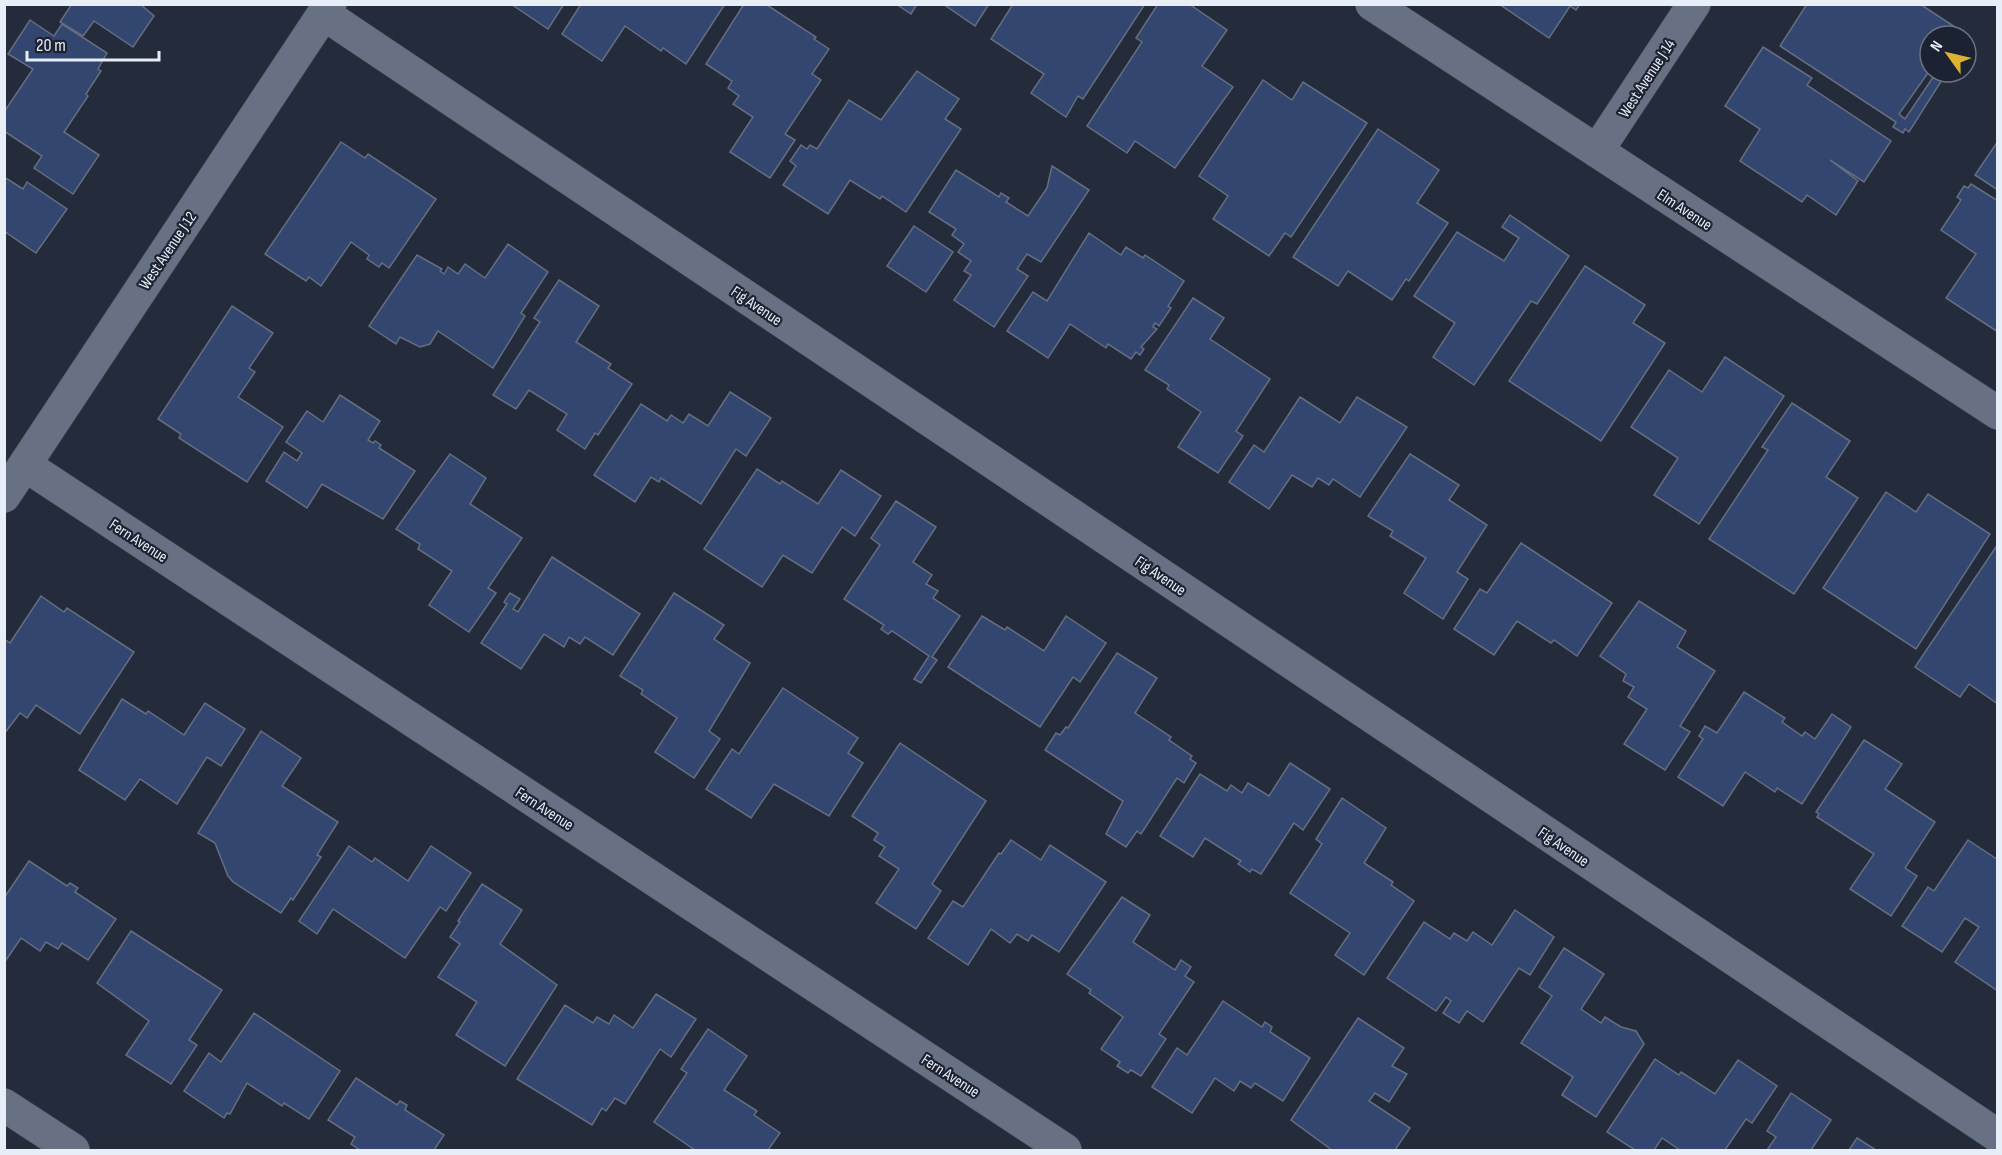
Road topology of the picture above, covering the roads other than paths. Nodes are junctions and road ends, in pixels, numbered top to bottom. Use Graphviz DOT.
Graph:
graph roads {
  1 [pos="1372,4"];
  2 [pos="1694,4"];
  3 [pos="327,9"];
  4 [pos="1597,152"];
  5 [pos="1998,413"];
  6 [pos="25,465"];
  7 [pos="4,496"];
  8 [pos="4,1105"];
  9 [pos="1998,1136"];
  10 [pos="73,1150"];
  11 [pos="1065,1150"];
  1 -- 4 [label="street, Elm Avenue"];
  2 -- 4 [label="street, West Avenue J 14"];
  3 -- 6 [label="street, West Avenue J 12"];
  3 -- 9 [label="street, Fig Avenue"];
  4 -- 5 [label="street, Elm Avenue"];
  6 -- 7 [label="street, West Avenue J 12"];
  6 -- 11 [label="street, Fern Avenue"];
  8 -- 10 [label="street"];
}
